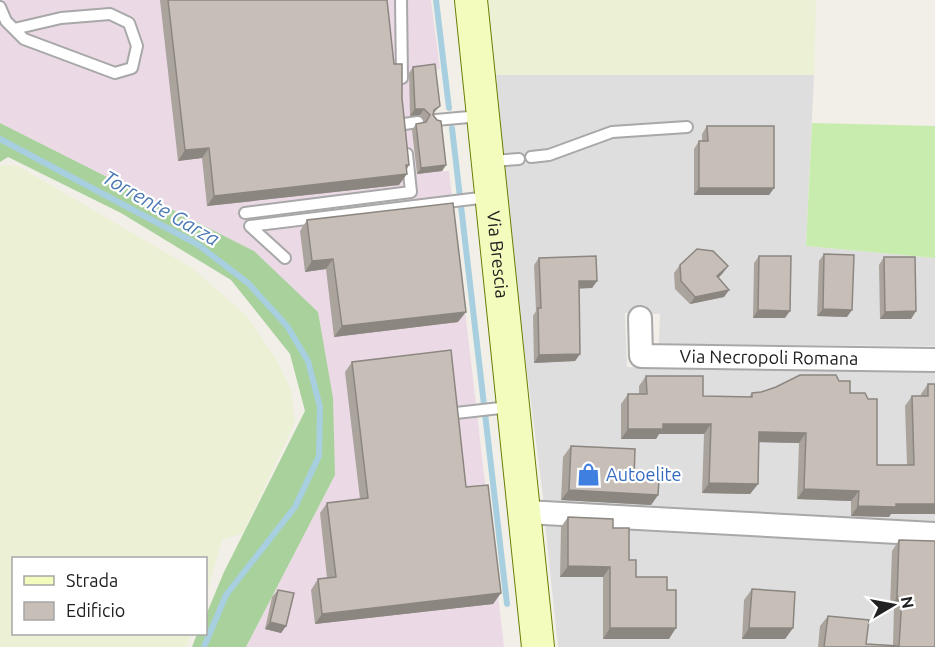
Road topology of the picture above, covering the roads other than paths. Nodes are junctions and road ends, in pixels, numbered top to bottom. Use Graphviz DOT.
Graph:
graph roads {
  1 [pos="401,0"];
  2 [pos="471,0"];
  3 [pos="0,7"];
  4 [pos="14,29"];
  5 [pos="402,84"];
  6 [pos="483,115"];
  7 [pos="436,120"];
  8 [pos="418,122"];
  9 [pos="687,127"];
  10 [pos="531,158"];
  11 [pos="519,159"];
  12 [pos="488,161"];
  13 [pos="482,197"];
  14 [pos="245,213"];
  15 [pos="285,258"];
  16 [pos="640,318"];
  17 [pos="935,360"];
  18 [pos="503,407"];
  19 [pos="456,413"];
  20 [pos="525,512"];
  21 [pos="935,534"];
  22 [pos="538,647"];
  1 -- 5 [label="lane"];
  2 -- 6 [label="main road, Via Brescia"];
  3 -- 4 [label="lane"];
  4 -- 4 [label="lane"];
  6 -- 7 [label="lane"];
  6 -- 12 [label="main road, Via Brescia"];
  8 -- 14 [label="lane"];
  9 -- 10 [label="lane"];
  11 -- 12 [label="lane"];
  12 -- 13 [label="main road, Via Brescia"];
  13 -- 15 [label="lane"];
  13 -- 18 [label="main road, Via Brescia"];
  16 -- 17 [label="street, Via Necropoli Romana"];
  18 -- 19 [label="lane"];
  18 -- 20 [label="main road, Via Brescia"];
  20 -- 21 [label="street"];
  20 -- 22 [label="main road, Via Brescia"];
}
